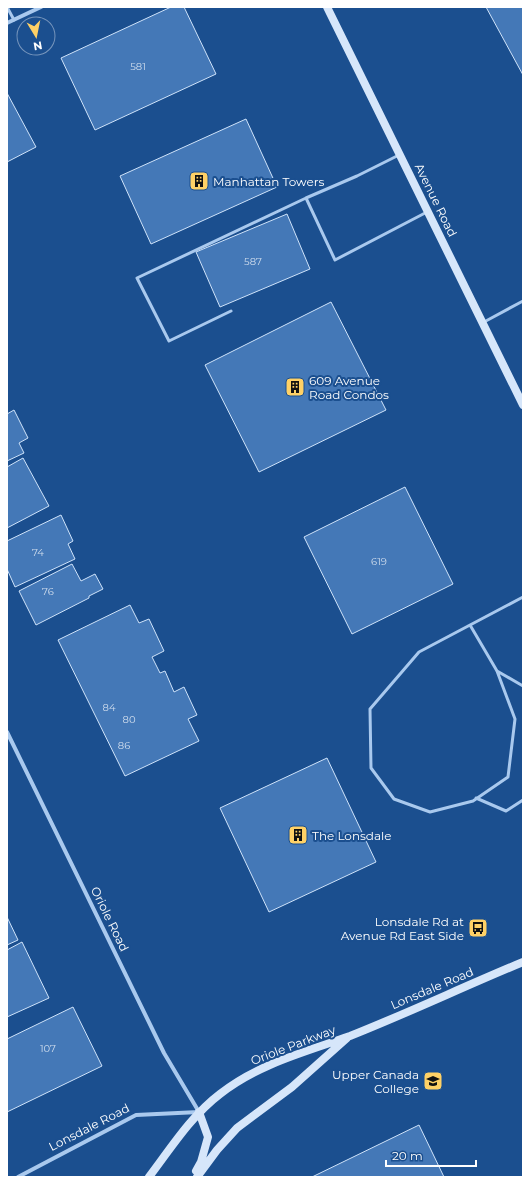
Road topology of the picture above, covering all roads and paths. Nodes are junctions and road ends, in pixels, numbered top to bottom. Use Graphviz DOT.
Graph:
graph roads {
  1 [pos="7,7"];
  2 [pos="41,7"];
  3 [pos="327,7"];
  4 [pos="14,20"];
  5 [pos="7,23"];
  6 [pos="400,154"];
  7 [pos="306,198"];
  8 [pos="428,211"];
  9 [pos="523,301"];
  10 [pos="231,311"];
  11 [pos="483,322"];
  12 [pos="523,405"];
  13 [pos="523,597"];
  14 [pos="470,625"];
  15 [pos="497,671"];
  16 [pos="523,686"];
  17 [pos="7,732"];
  18 [pos="476,798"];
  19 [pos="523,800"];
  20 [pos="523,962"];
  21 [pos="351,1035"];
  22 [pos="199,1112"];
  23 [pos="18,1177"];
  24 [pos="149,1177"];
  25 [pos="193,1177"];
  26 [pos="197,1177"];
  1 -- 4 [label="lane"];
  2 -- 4 [label="street"];
  3 -- 6 [label="main road, Avenue Road"];
  4 -- 5 [label="street"];
  6 -- 7 [label="lane"];
  6 -- 8 [label="main road, Avenue Road"];
  7 -- 8 [label="lane"];
  7 -- 10 [label="lane"];
  8 -- 11 [label="main road, Avenue Road"];
  9 -- 11 [label="lane"];
  11 -- 12 [label="main road, Avenue Road"];
  13 -- 14 [label="lane"];
  14 -- 15 [label="lane"];
  14 -- 18 [label="lane"];
  15 -- 16 [label="lane"];
  15 -- 18 [label="lane"];
  17 -- 22 [label="street, Oriole Road"];
  18 -- 19 [label="lane"];
  20 -- 21 [label="main road, Lonsdale Road"];
  21 -- 22 [label="main road, Oriole Parkway"];
  21 -- 26 [label="main road, Oriole Parkway"];
  22 -- 23 [label="street, Lonsdale Road"];
  22 -- 24 [label="main road, Oriole Parkway"];
  22 -- 25 [label="main road"];
}
